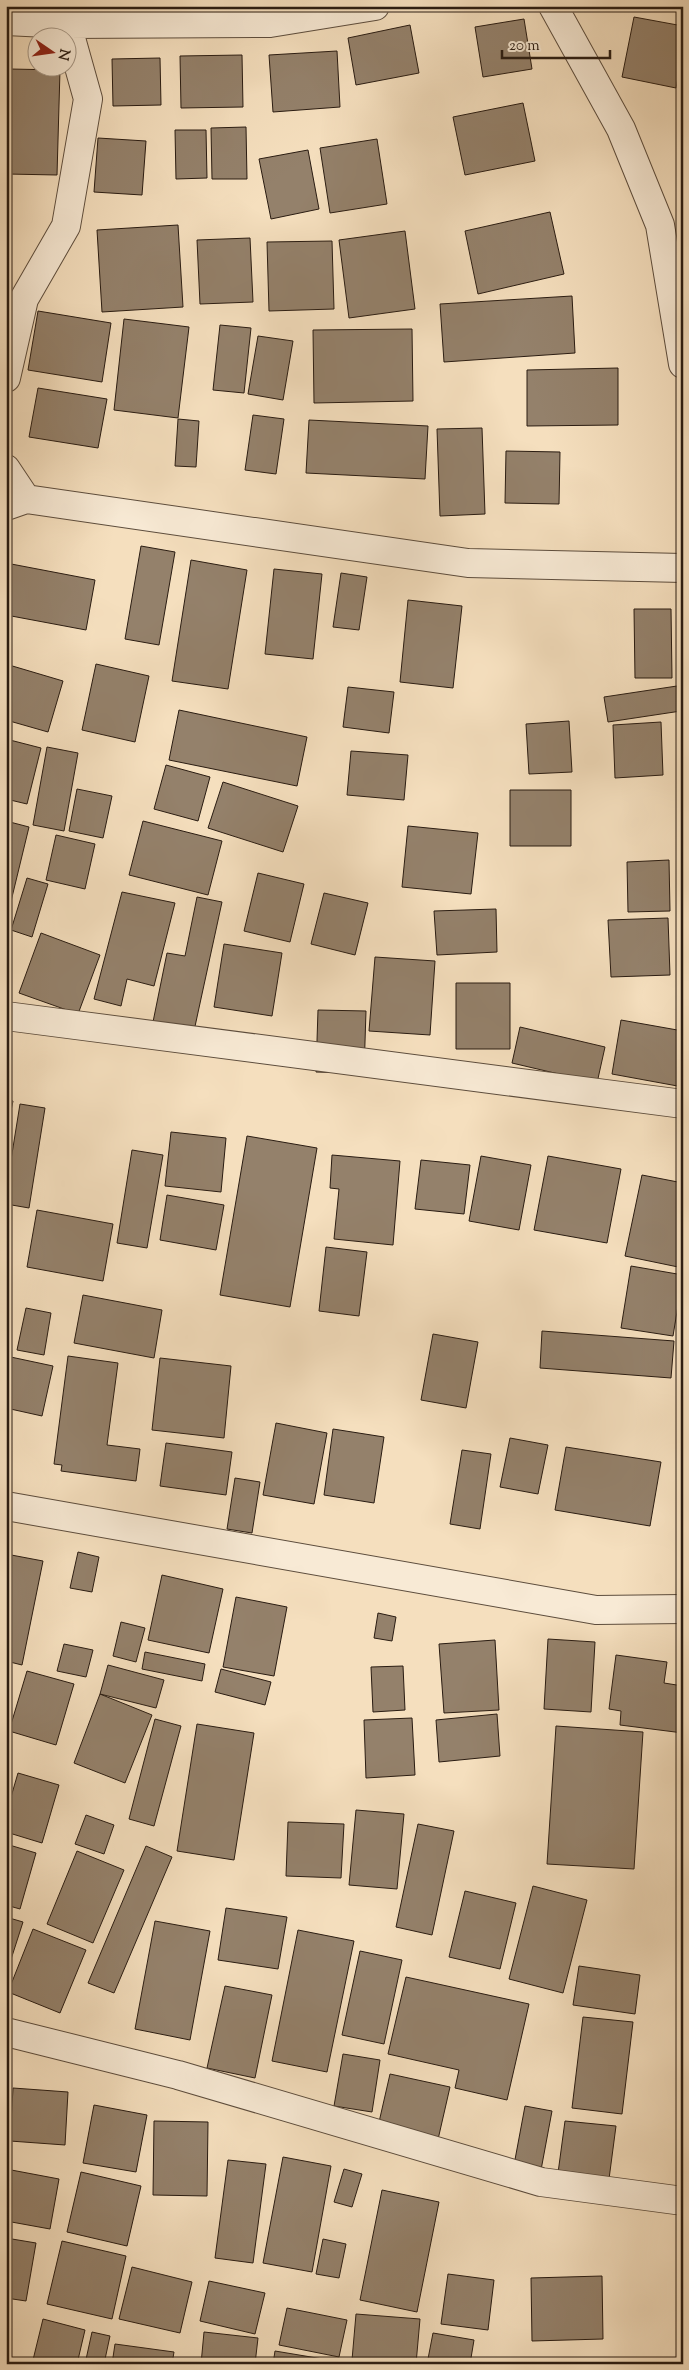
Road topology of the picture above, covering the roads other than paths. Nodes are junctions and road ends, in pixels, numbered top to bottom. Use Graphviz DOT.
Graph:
graph roads {
  1 [pos="374,6"];
  2 [pos="552,6"];
  3 [pos="6,20"];
  4 [pos="67,24"];
  5 [pos="683,364"];
  6 [pos="6,378"];
  7 [pos="6,469"];
  8 [pos="16,502"];
  9 [pos="683,568"];
  10 [pos="6,1016"];
  11 [pos="683,1104"];
  12 [pos="6,1506"];
  13 [pos="683,1610"];
  14 [pos="6,2032"];
  15 [pos="683,2202"];
  1 -- 4 [label="street"];
  2 -- 5 [label="street"];
  3 -- 4 [label="street"];
  4 -- 6 [label="street"];
  7 -- 8 [label="street"];
  8 -- 9 [label="street"];
  10 -- 11 [label="street"];
  12 -- 13 [label="street"];
  14 -- 15 [label="street"];
}
